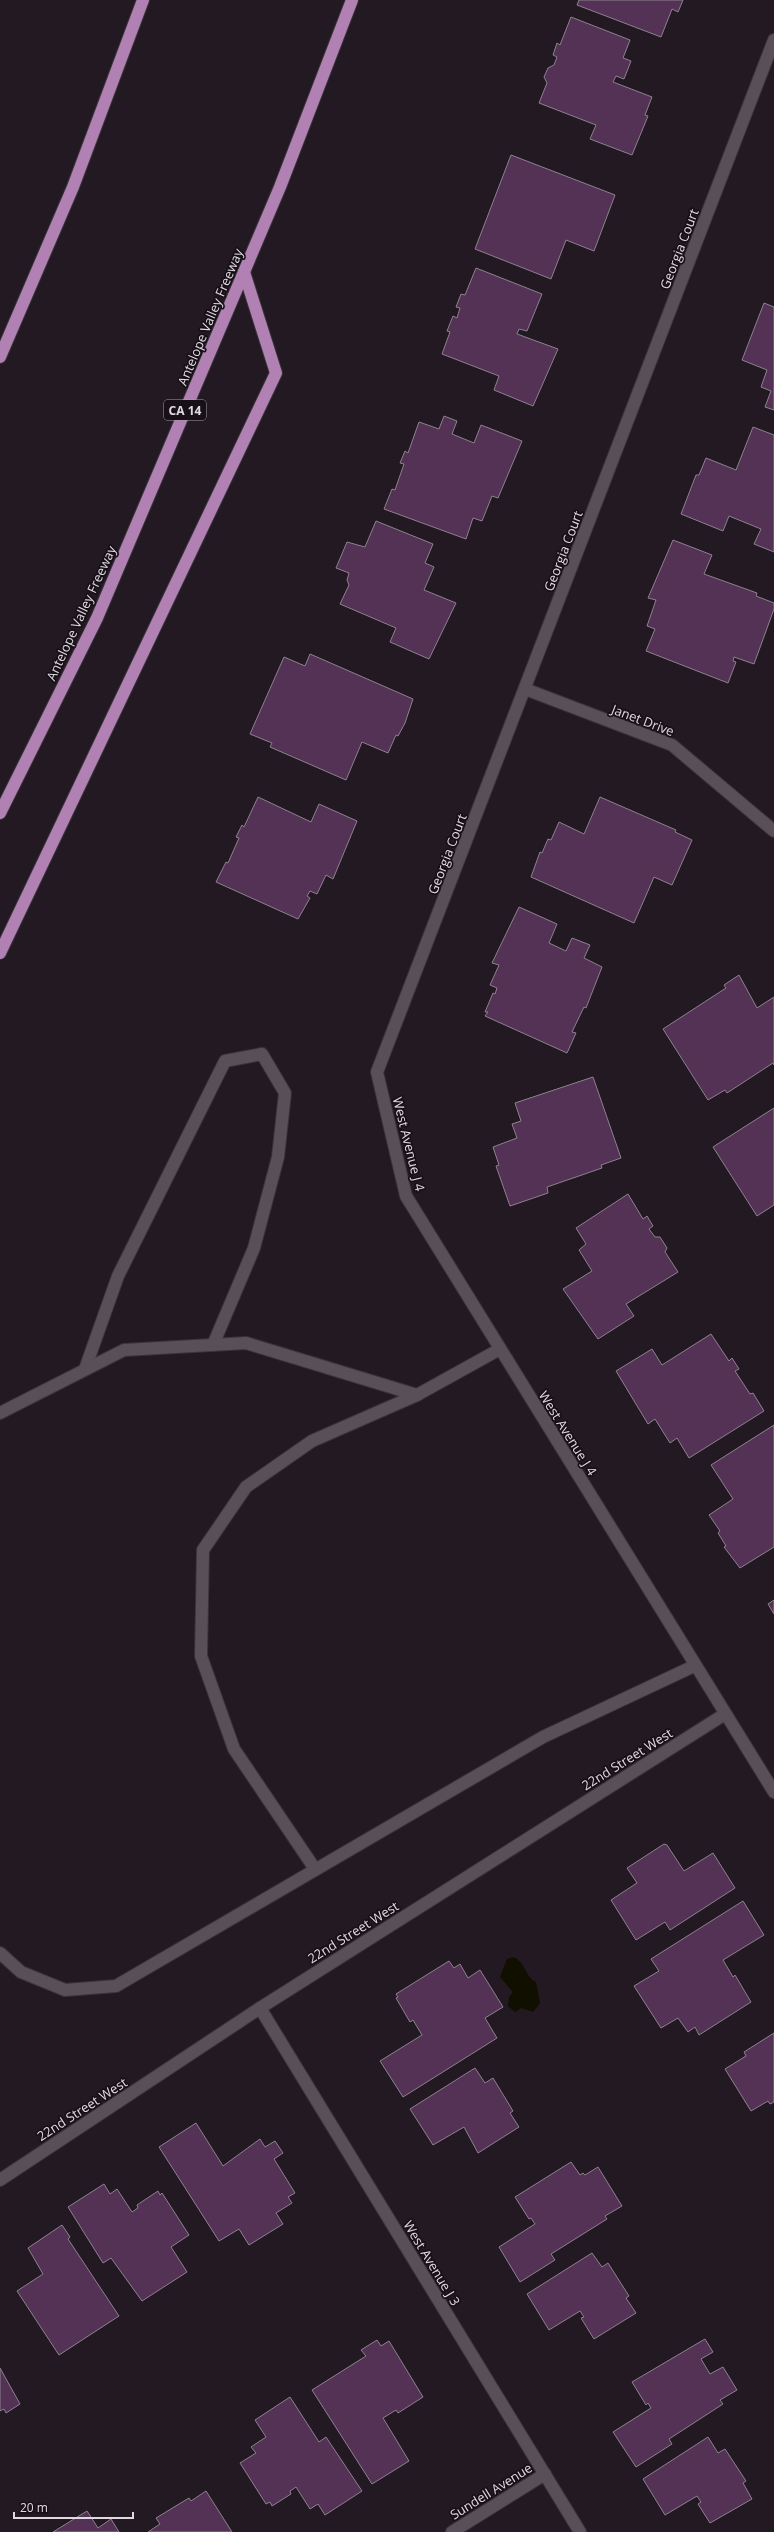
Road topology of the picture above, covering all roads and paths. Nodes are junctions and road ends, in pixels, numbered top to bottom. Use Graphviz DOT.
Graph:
graph roads {
  1 [pos="143,0"];
  2 [pos="352,0"];
  3 [pos="774,40"];
  4 [pos="244,272"];
  5 [pos="0,357"];
  6 [pos="525,690"];
  7 [pos="0,813"];
  8 [pos="774,831"];
  9 [pos="0,953"];
  10 [pos="377,1072"];
  11 [pos="213,1345"];
  12 [pos="500,1349"];
  13 [pos="85,1369"];
  14 [pos="417,1395"];
  15 [pos="0,1413"];
  16 [pos="694,1666"];
  17 [pos="725,1714"];
  18 [pos="774,1792"];
  19 [pos="315,1869"];
  20 [pos="0,1954"];
  21 [pos="260,2008"];
  22 [pos="0,2180"];
  23 [pos="545,2474"];
  24 [pos="452,2532"];
  25 [pos="580,2532"];
  1 -- 5 [label="highway"];
  2 -- 4 [label="highway, Antelope Valley Freeway / CA 14"];
  3 -- 6 [label="street, Georgia Court"];
  4 -- 7 [label="highway, Antelope Valley Freeway / CA 14"];
  4 -- 9 [label="highway"];
  6 -- 8 [label="street, Janet Drive"];
  6 -- 10 [label="street, Georgia Court"];
  10 -- 12 [label="street, West Avenue J 4"];
  11 -- 13 [label="street"];
  11 -- 13 [label="street"];
  11 -- 14 [label="street"];
  12 -- 14 [label="street"];
  12 -- 16 [label="street, West Avenue J 4"];
  13 -- 15 [label="street"];
  14 -- 19 [label="street"];
  16 -- 17 [label="street, West Avenue J 4"];
  16 -- 19 [label="street"];
  17 -- 18 [label="street, West Avenue J 4"];
  17 -- 21 [label="street, 22nd Street West"];
  19 -- 20 [label="street"];
  21 -- 22 [label="street, 22nd Street West"];
  21 -- 23 [label="street, West Avenue J 3"];
  23 -- 24 [label="street, Sundell Avenue"];
  23 -- 25 [label="street, West Avenue J 3"];
}
